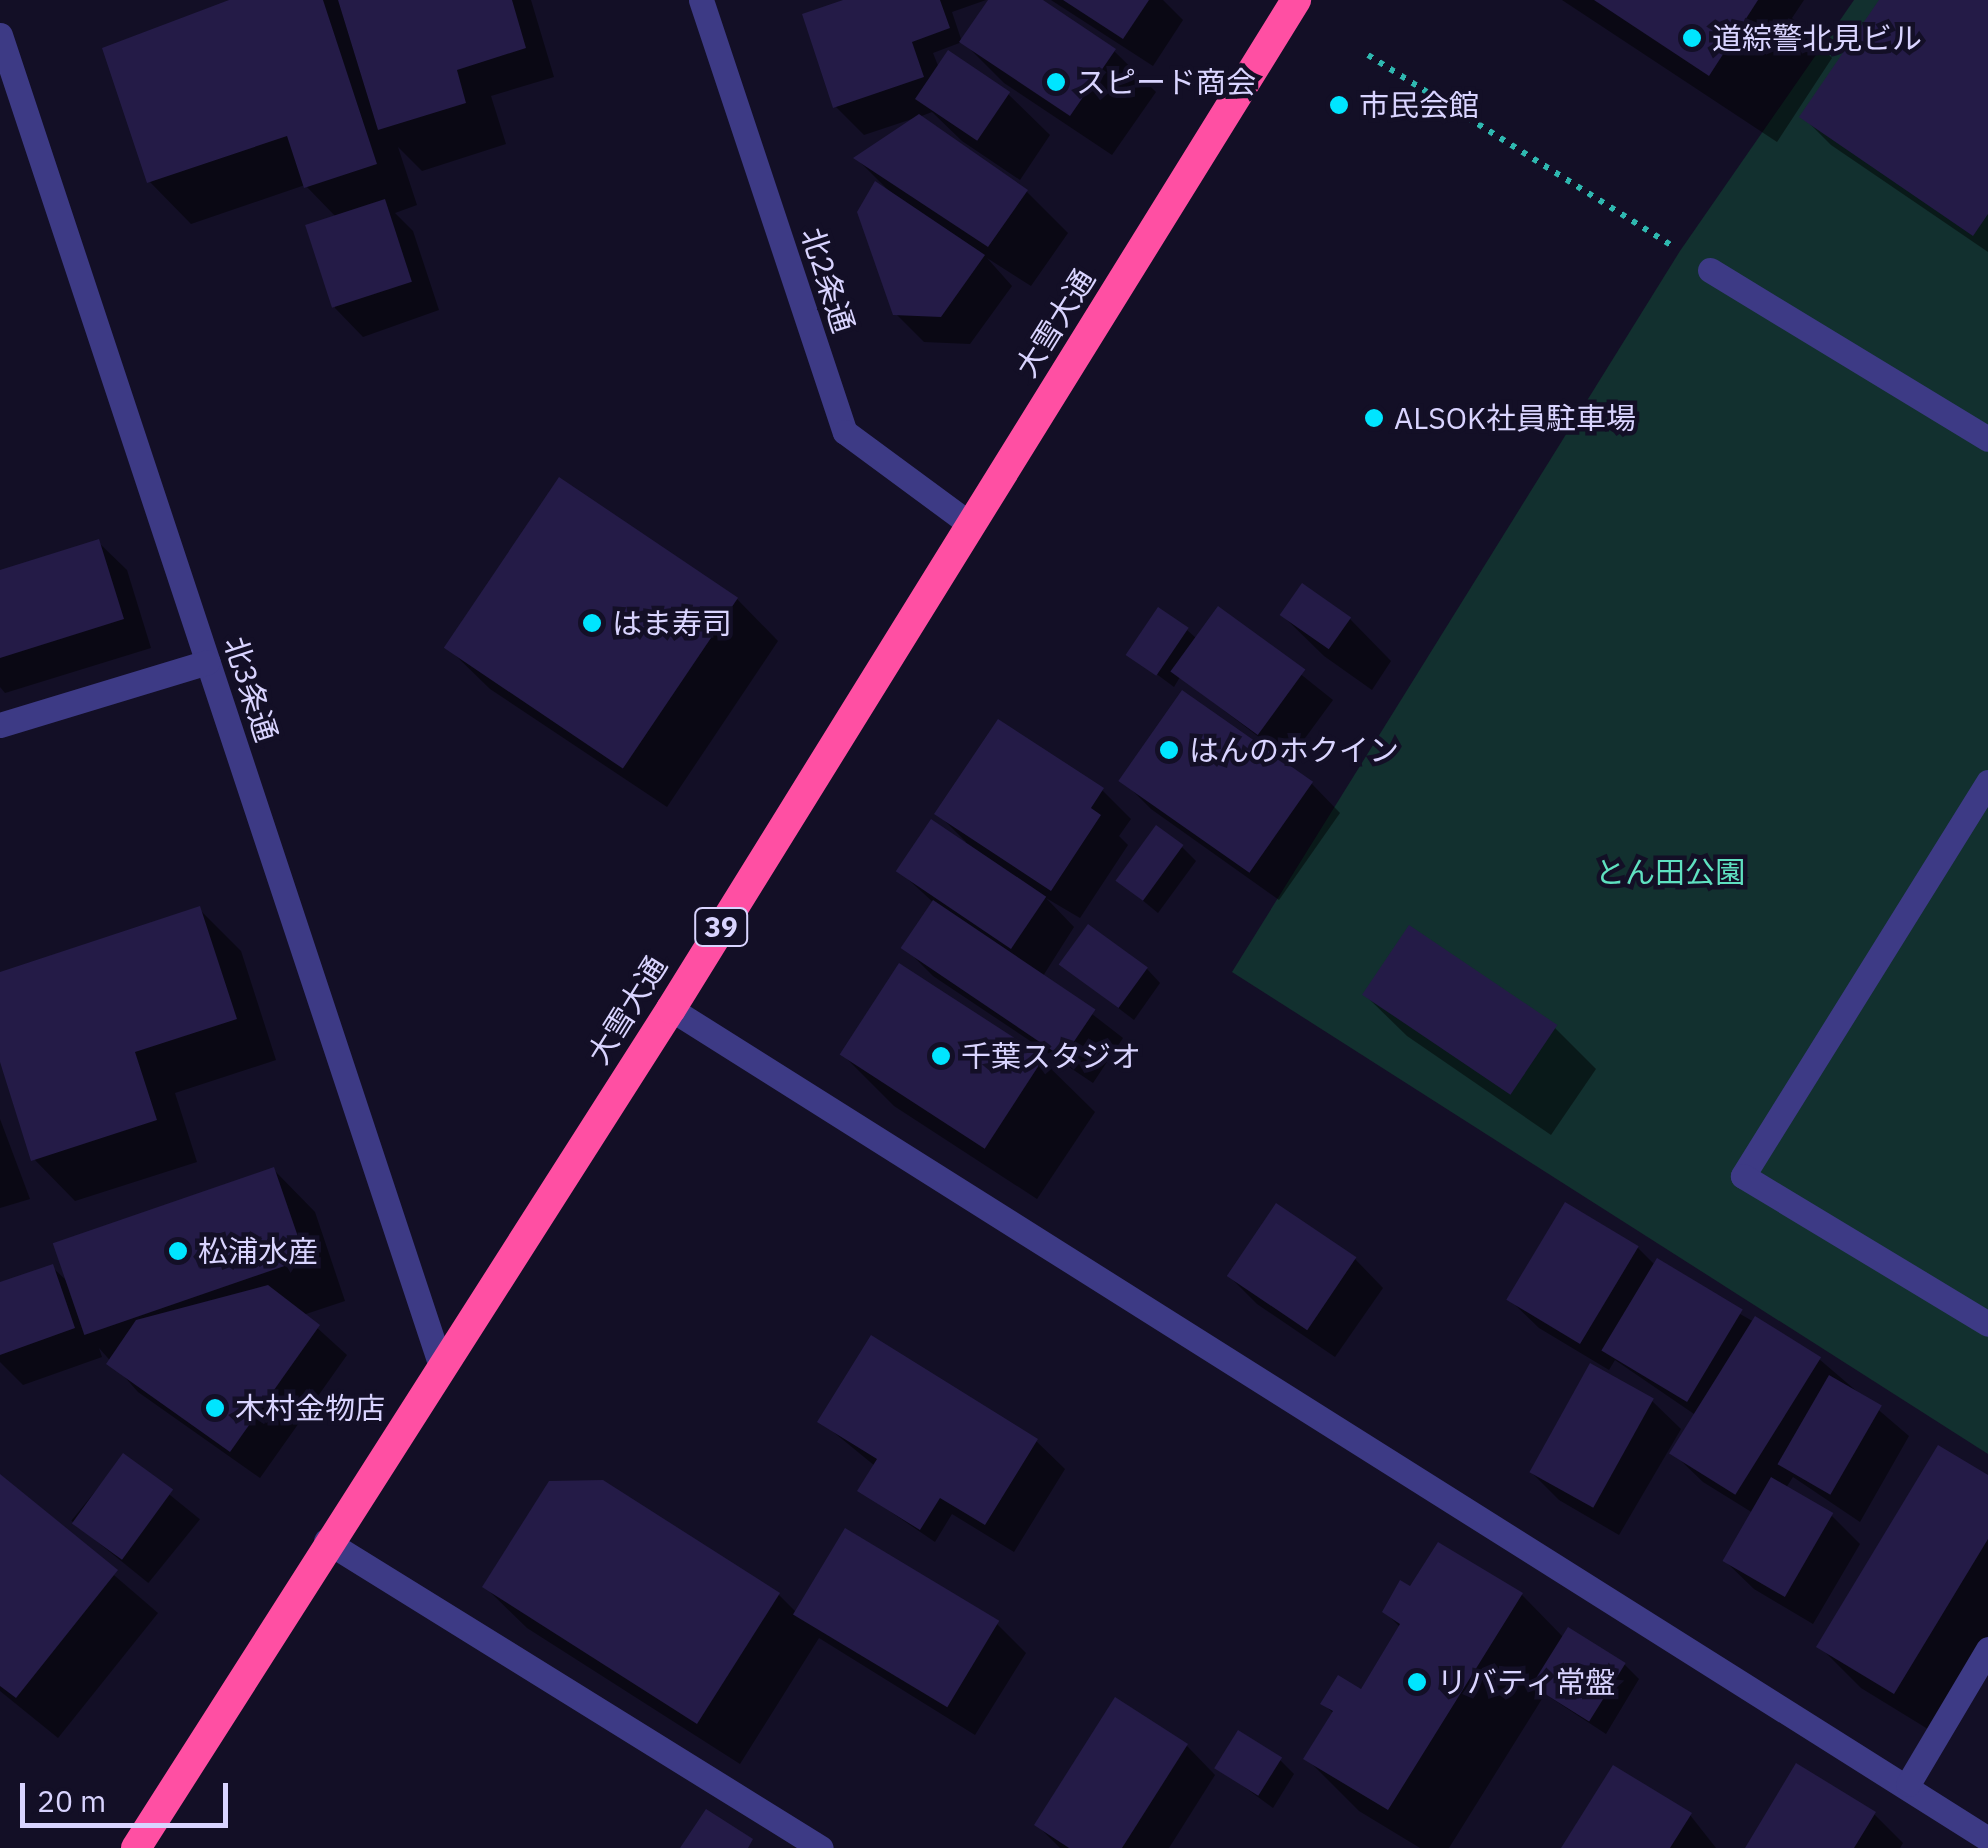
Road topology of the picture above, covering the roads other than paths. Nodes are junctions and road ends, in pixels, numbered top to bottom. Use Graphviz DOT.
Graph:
graph roads {
  1 [pos="700,0"];
  2 [pos="1296,0"];
  3 [pos="0,35"];
  4 [pos="1710,270"];
  5 [pos="1988,439"];
  6 [pos="971,525"];
  7 [pos="208,662"];
  8 [pos="0,726"];
  9 [pos="1988,782"];
  10 [pos="670,1009"];
  11 [pos="1988,1324"];
  12 [pos="440,1363"];
  13 [pos="326,1541"];
  14 [pos="1988,1649"];
  15 [pos="1908,1784"];
  16 [pos="1983,1841"];
  17 [pos="136,1848"];
  18 [pos="820,1848"];
  1 -- 6 [label="street, 北2条通"];
  2 -- 6 [label="highway, 大雪大通 / 39"];
  3 -- 7 [label="street, 北3条通"];
  4 -- 5 [label="street"];
  6 -- 10 [label="highway, 大雪大通 / 39"];
  7 -- 8 [label="street"];
  7 -- 12 [label="street, 北3条通"];
  9 -- 11 [label="street"];
  10 -- 12 [label="highway, 大雪大通 / 39"];
  10 -- 15 [label="street"];
  12 -- 13 [label="highway, 大雪大通 / 39"];
  13 -- 17 [label="highway, 大雪大通 / 39"];
  13 -- 18 [label="street"];
  14 -- 15 [label="street"];
  15 -- 16 [label="street"];
}
